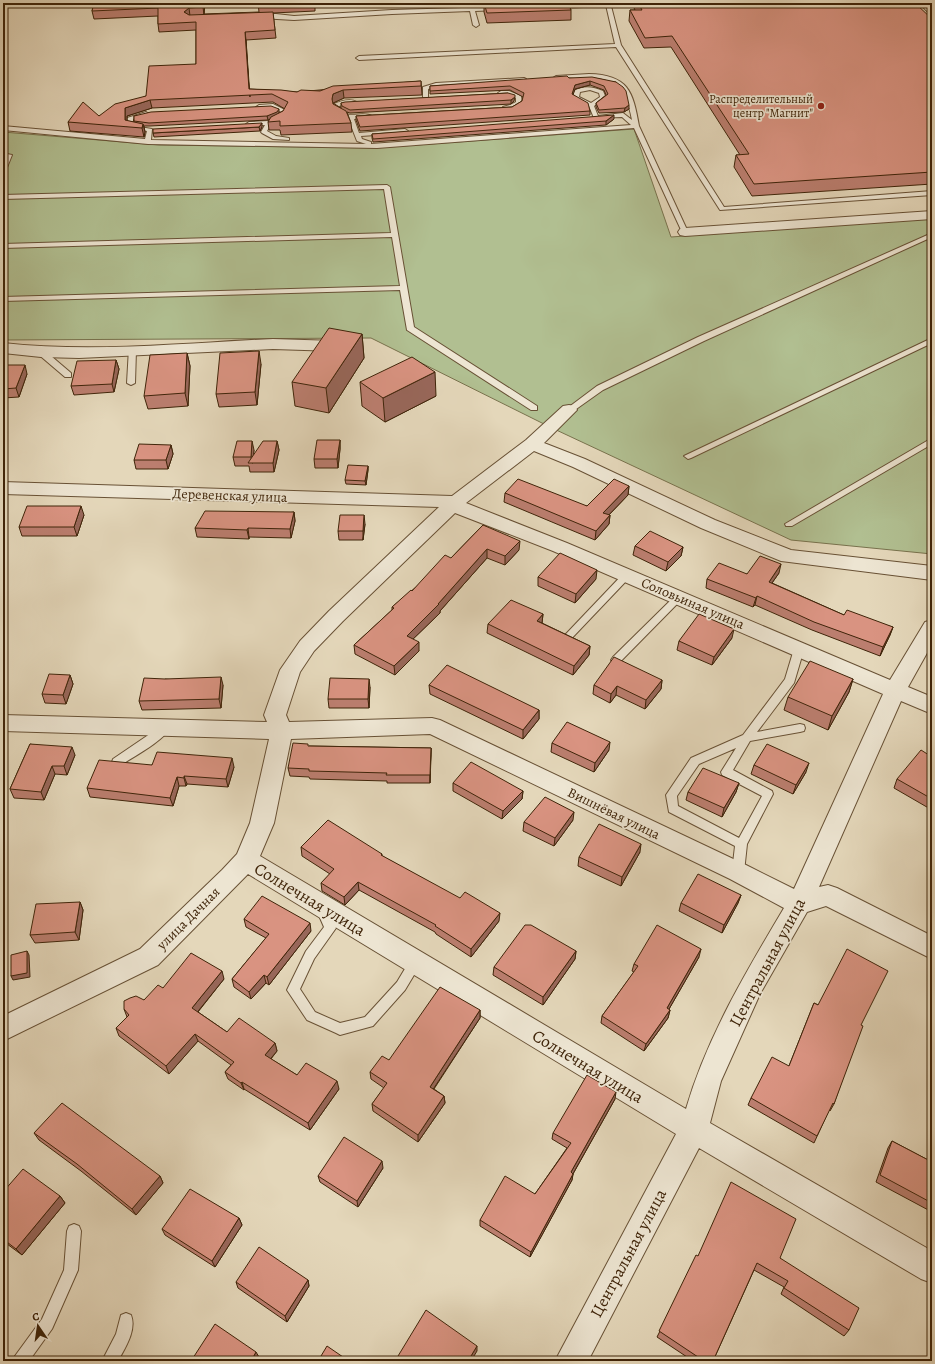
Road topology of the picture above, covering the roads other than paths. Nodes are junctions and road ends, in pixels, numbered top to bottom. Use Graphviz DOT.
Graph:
graph roads {
  1 [pos="650,3"];
  2 [pos="920,3"];
  3 [pos="583,6"];
  4 [pos="551,7"];
  5 [pos="504,9"];
  6 [pos="472,10"];
  7 [pos="932,14"];
  8 [pos="253,17"];
  9 [pos="476,25"];
  10 [pos="618,45"];
  11 [pos="359,58"];
  12 [pos="546,78"];
  13 [pos="530,79"];
  14 [pos="493,94"];
  15 [pos="426,97"];
  16 [pos="434,97"];
  17 [pos="419,98"];
  18 [pos="359,101"];
  19 [pos="591,105"];
  20 [pos="250,107"];
  21 [pos="497,108"];
  22 [pos="152,112"];
  23 [pos="374,115"];
  24 [pos="350,117"];
  25 [pos="596,117"];
  26 [pos="589,118"];
  27 [pos="246,124"];
  28 [pos="269,124"];
  29 [pos="636,126"];
  30 [pos="3,128"];
  31 [pos="150,130"];
  32 [pos="157,130"];
  33 [pos="412,131"];
  34 [pos="357,134"];
  35 [pos="148,142"];
  36 [pos="299,144"];
  37 [pos="377,146"];
  38 [pos="9,155"];
  39 [pos="3,170"];
  40 [pos="932,194"];
  41 [pos="3,197"];
  42 [pos="932,214"];
  43 [pos="685,232"];
  44 [pos="395,235"];
  45 [pos="932,235"];
  46 [pos="3,246"];
  47 [pos="403,288"];
  48 [pos="3,299"];
  49 [pos="932,340"];
  50 [pos="336,346"];
  51 [pos="3,348"];
  52 [pos="132,350"];
  53 [pos="41,352"];
  54 [pos="68,375"];
  55 [pos="131,383"];
  56 [pos="534,408"];
  57 [pos="570,410"];
  58 [pos="932,441"];
  59 [pos="532,444"];
  60 [pos="688,456"];
  61 [pos="3,488"];
  62 [pos="456,502"];
  63 [pos="789,524"];
  64 [pos="932,573"];
  65 [pos="626,575"];
  66 [pos="679,597"];
  67 [pos="932,626"];
  68 [pos="568,637"];
  69 [pos="800,649"];
  70 [pos="616,660"];
  71 [pos="895,690"];
  72 [pos="932,706"];
  73 [pos="3,723"];
  74 [pos="166,727"];
  75 [pos="800,728"];
  76 [pos="282,731"];
  77 [pos="747,738"];
  78 [pos="117,762"];
  79 [pos="741,844"];
  80 [pos="246,860"];
  81 [pos="738,872"];
  82 [pos="319,904"];
  83 [pos="799,904"];
  84 [pos="932,948"];
  85 [pos="423,967"];
  86 [pos="3,1028"];
  87 [pos="694,1129"];
  88 [pos="74,1232"];
  89 [pos="932,1268"];
  90 [pos="126,1320"];
  91 [pos="20,1361"];
  92 [pos="110,1361"];
  93 [pos="571,1361"];
  1 -- 10 [label="lane"];
  2 -- 7 [label="lane"];
  3 -- 4 [label="lane"];
  5 -- 6 [label="lane"];
  6 -- 8 [label="lane"];
  6 -- 9 [label="lane"];
  10 -- 11 [label="lane"];
  10 -- 40 [label="lane"];
  12 -- 29 [label="lane"];
  13 -- 15 [label="lane"];
  14 -- 21 [label="lane"];
  15 -- 16 [label="lane"];
  15 -- 17 [label="lane"];
  18 -- 24 [label="lane"];
  19 -- 25 [label="lane"];
  20 -- 28 [label="lane"];
  22 -- 31 [label="lane"];
  23 -- 24 [label="lane"];
  24 -- 34 [label="lane"];
  25 -- 26 [label="lane"];
  25 -- 29 [label="lane"];
  27 -- 28 [label="lane"];
  28 -- 36 [label="lane"];
  29 -- 37 [label="lane"];
  29 -- 43 [label="lane"];
  30 -- 35 [label="lane"];
  31 -- 32 [label="lane"];
  31 -- 35 [label="lane"];
  33 -- 34 [label="lane"];
  34 -- 37 [label="lane"];
  35 -- 36 [label="lane"];
  36 -- 37 [label="lane"];
  38 -- 39 [label="lane"];
  41 -- 44 [label="lane"];
  42 -- 43 [label="street"];
  44 -- 46 [label="lane"];
  44 -- 47 [label="lane"];
  45 -- 57 [label="lane"];
  47 -- 48 [label="lane"];
  47 -- 56 [label="lane"];
  49 -- 60 [label="lane"];
  50 -- 52 [label="street"];
  51 -- 53 [label="street"];
  52 -- 53 [label="street"];
  52 -- 55 [label="lane"];
  53 -- 54 [label="lane"];
  57 -- 59 [label="street"];
  58 -- 63 [label="lane"];
  59 -- 62 [label="street"];
  59 -- 64 [label="street"];
  61 -- 62 [label="street, Деревенская улица"];
  62 -- 65 [label="street, Соловьиная улица"];
  62 -- 76 [label="street"];
  65 -- 66 [label="street, Соловьиная улица"];
  65 -- 68 [label="lane"];
  66 -- 69 [label="street, Соловьиная улица"];
  66 -- 70 [label="lane"];
  67 -- 71 [label="street, Центральная улица"];
  69 -- 71 [label="street, Соловьиная улица"];
  69 -- 77 [label="lane"];
  71 -- 72 [label="street, Соловьиная улица"];
  71 -- 83 [label="street, Центральная улица"];
  73 -- 74 [label="street"];
  74 -- 76 [label="street"];
  74 -- 78 [label="lane"];
  75 -- 77 [label="lane"];
  76 -- 80 [label="street, улица Дачная"];
  76 -- 81 [label="street, Вишнёвая улица"];
  77 -- 79 [label="lane"];
  77 -- 79 [label="lane"];
  79 -- 81 [label="lane"];
  80 -- 82 [label="street, Солнечная улица"];
  80 -- 86 [label="street, улица Дачная"];
  81 -- 83 [label="street, Вишнёвая улица"];
  82 -- 85 [label="street, Солнечная улица"];
  82 -- 85 [label="lane"];
  83 -- 84 [label="street"];
  83 -- 87 [label="street, Центральная улица"];
  85 -- 87 [label="street, Солнечная улица"];
  87 -- 89 [label="street, Солнечная улица"];
  87 -- 93 [label="street, Центральная улица"];
  88 -- 91 [label="lane"];
  90 -- 92 [label="lane"];
}
